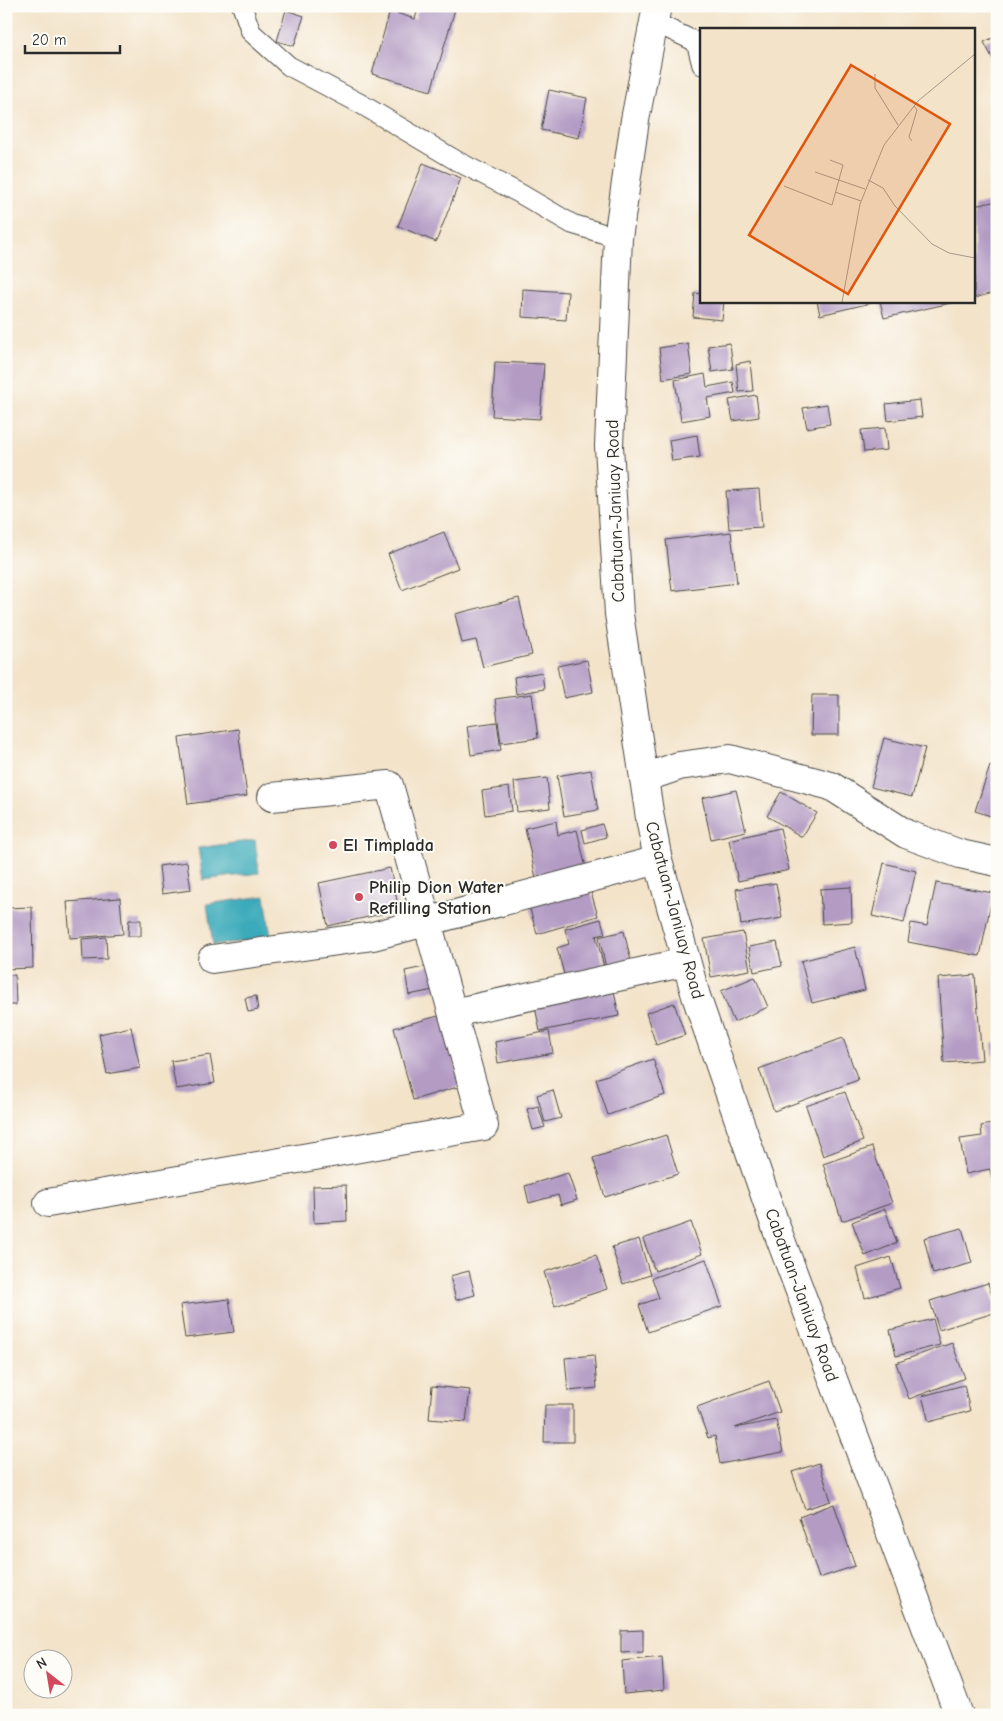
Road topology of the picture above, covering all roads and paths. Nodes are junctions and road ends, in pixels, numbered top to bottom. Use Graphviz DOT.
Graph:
graph roads {
  1 [pos="242,6"];
  2 [pos="655,14"];
  3 [pos="700,57"];
  4 [pos="618,238"];
  5 [pos="644,778"];
  6 [pos="272,797"];
  7 [pos="658,860"];
  8 [pos="997,862"];
  9 [pos="427,921"];
  10 [pos="212,959"];
  11 [pos="686,962"];
  12 [pos="453,1013"];
  13 [pos="48,1203"];
  14 [pos="959,1715"];
  1 -- 4 [label="lane"];
  2 -- 3 [label="lane"];
  2 -- 4 [label="street, Cabatuan-Janiuay Road"];
  4 -- 5 [label="street, Cabatuan-Janiuay Road"];
  5 -- 7 [label="street, Cabatuan-Janiuay Road"];
  5 -- 8 [label="street"];
  6 -- 9 [label="street"];
  7 -- 9 [label="street"];
  7 -- 11 [label="street, Cabatuan-Janiuay Road"];
  9 -- 10 [label="street"];
  9 -- 12 [label="street"];
  11 -- 12 [label="street"];
  11 -- 14 [label="street, Cabatuan-Janiuay Road"];
  12 -- 13 [label="street"];
}
